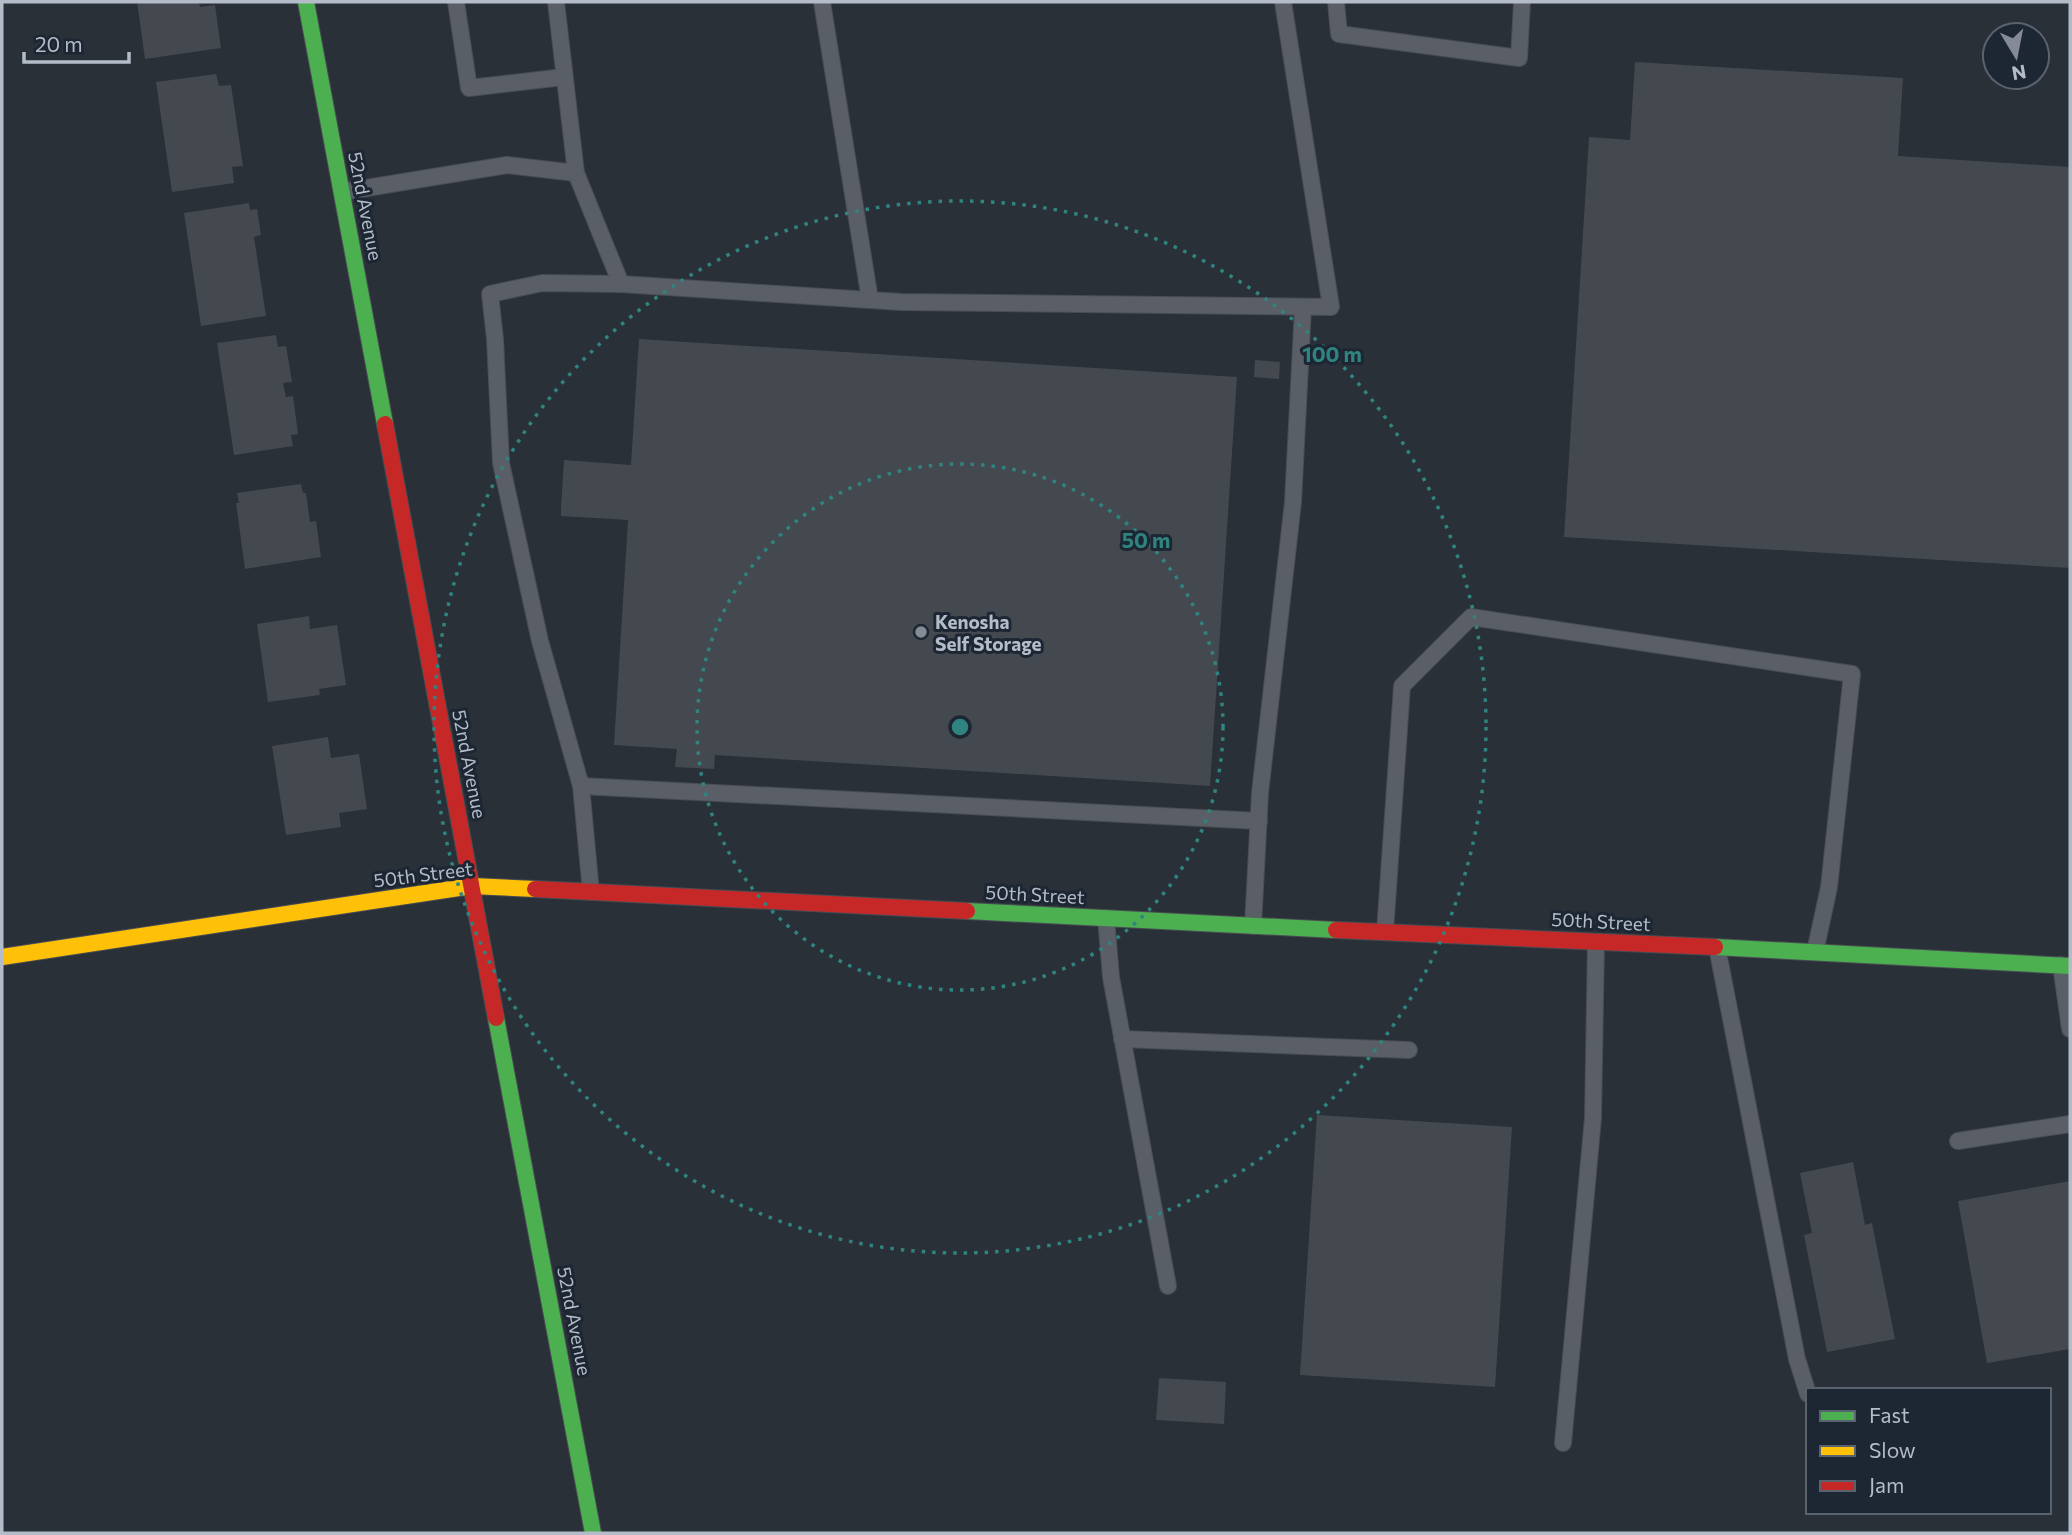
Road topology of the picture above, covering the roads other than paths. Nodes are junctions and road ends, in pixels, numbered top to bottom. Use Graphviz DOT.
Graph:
graph roads {
  1 [pos="306,2"];
  2 [pos="456,2"];
  3 [pos="555,2"];
  4 [pos="822,2"];
  5 [pos="1283,2"];
  6 [pos="1336,2"];
  7 [pos="1522,2"];
  8 [pos="564,77"];
  9 [pos="576,173"];
  10 [pos="342,192"];
  11 [pos="621,284"];
  12 [pos="870,300"];
  13 [pos="1303,307"];
  14 [pos="581,786"];
  15 [pos="1259,821"];
  16 [pos="472,886"];
  17 [pos="592,892"];
  18 [pos="1106,918"];
  19 [pos="1253,926"];
  20 [pos="1385,932"];
  21 [pos="1596,942"];
  22 [pos="1717,947"];
  23 [pos="1815,951"];
  24 [pos="2,957"];
  25 [pos="2065,966"];
  26 [pos="2070,1029"];
  27 [pos="1122,1039"];
  28 [pos="1409,1051"];
  29 [pos="2070,1125"];
  30 [pos="1958,1141"];
  31 [pos="1168,1286"];
  32 [pos="1806,1388"];
  33 [pos="1563,1443"];
  34 [pos="593,1533"];
  1 -- 10 [label="street, 52nd Avenue"];
  2 -- 8 [label="lane"];
  3 -- 8 [label="lane"];
  4 -- 12 [label="lane"];
  5 -- 13 [label="lane"];
  6 -- 7 [label="lane"];
  8 -- 9 [label="lane"];
  9 -- 10 [label="lane"];
  9 -- 11 [label="lane"];
  10 -- 16 [label="street, 52nd Avenue"];
  11 -- 12 [label="lane"];
  11 -- 14 [label="lane"];
  12 -- 13 [label="lane"];
  13 -- 15 [label="lane"];
  14 -- 15 [label="lane"];
  14 -- 17 [label="lane"];
  15 -- 19 [label="lane"];
  16 -- 17 [label="street, 50th Street"];
  16 -- 24 [label="street, 50th Street"];
  16 -- 34 [label="street, 52nd Avenue"];
  17 -- 18 [label="street, 50th Street"];
  18 -- 19 [label="street, 50th Street"];
  18 -- 27 [label="lane"];
  19 -- 20 [label="street, 50th Street"];
  20 -- 21 [label="street, 50th Street"];
  20 -- 23 [label="lane"];
  21 -- 22 [label="street, 50th Street"];
  21 -- 33 [label="lane"];
  22 -- 23 [label="street, 50th Street"];
  22 -- 32 [label="lane"];
  23 -- 25 [label="street, 50th Street"];
  25 -- 26 [label="lane"];
  27 -- 28 [label="lane"];
  27 -- 31 [label="lane"];
  29 -- 30 [label="lane"];
}
